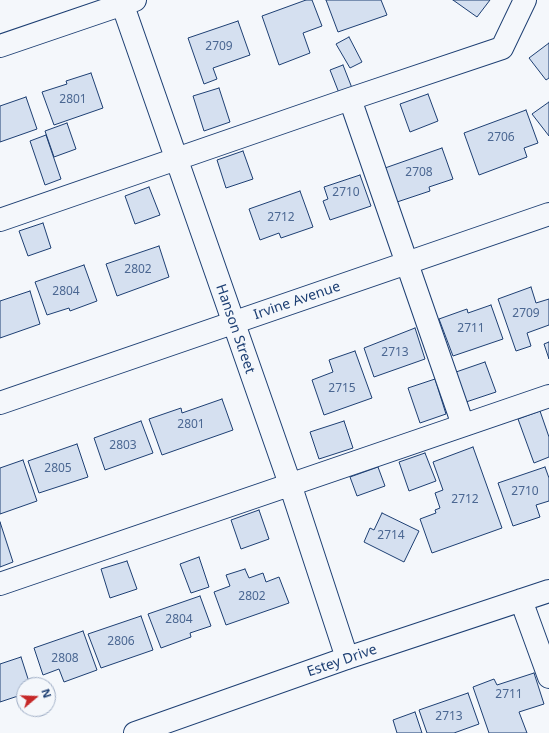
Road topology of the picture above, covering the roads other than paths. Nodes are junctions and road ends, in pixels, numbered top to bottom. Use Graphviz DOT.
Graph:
graph roads {
  1 [pos="525,0"];
  2 [pos="126,1"];
  3 [pos="0,46"];
  4 [pos="350,99"];
  5 [pos="177,158"];
  6 [pos="549,214"];
  7 [pos="0,220"];
  8 [pos="407,263"];
  9 [pos="233,323"];
  10 [pos="549,396"];
  11 [pos="0,403"];
  12 [pos="463,425"];
  13 [pos="290,484"];
  14 [pos="0,584"];
  15 [pos="549,591"];
  16 [pos="521,600"];
  17 [pos="347,658"];
  18 [pos="549,677"];
  19 [pos="135,733"];
  1 -- 4 [label="street"];
  2 -- 3 [label="street"];
  2 -- 5 [label="street, Hanson Street"];
  4 -- 5 [label="street"];
  4 -- 8 [label="street"];
  5 -- 7 [label="street"];
  5 -- 9 [label="street, Hanson Street"];
  6 -- 8 [label="street, Irvine Avenue"];
  8 -- 9 [label="street, Irvine Avenue"];
  8 -- 12 [label="street"];
  9 -- 11 [label="street, Irvine Avenue"];
  9 -- 13 [label="street, Hanson Street"];
  10 -- 12 [label="street"];
  12 -- 13 [label="street"];
  13 -- 14 [label="street"];
  13 -- 17 [label="street, Hanson Street"];
  15 -- 16 [label="street, Estey Drive"];
  16 -- 17 [label="street, Estey Drive"];
  16 -- 18 [label="street"];
  17 -- 19 [label="street, Estey Drive"];
}
